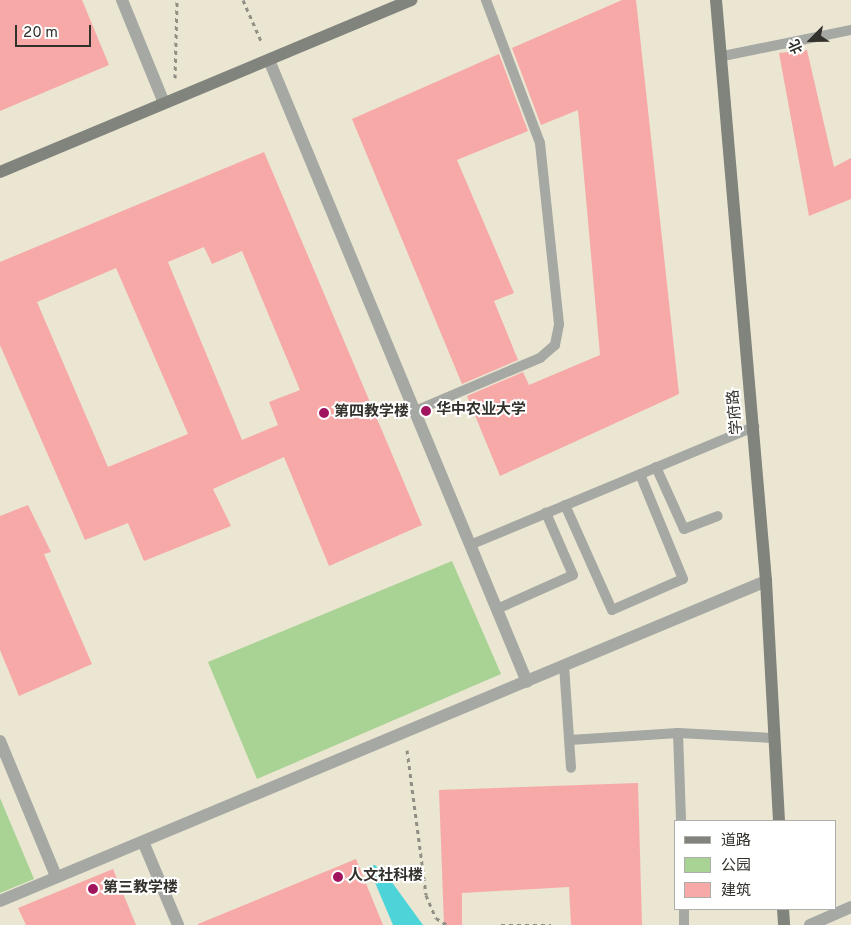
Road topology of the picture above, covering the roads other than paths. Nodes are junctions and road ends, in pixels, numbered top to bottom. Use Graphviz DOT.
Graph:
graph roads {
  1 [pos="122,0"];
  2 [pos="411,0"];
  3 [pos="486,0"];
  4 [pos="716,0"];
  5 [pos="851,30"];
  6 [pos="723,56"];
  7 [pos="269,60"];
  8 [pos="170,101"];
  9 [pos="0,172"];
  10 [pos="415,411"];
  11 [pos="754,427"];
  12 [pos="656,467"];
  13 [pos="640,474"];
  14 [pos="565,505"];
  15 [pos="546,513"];
  16 [pos="718,516"];
  17 [pos="470,545"];
  18 [pos="766,581"];
  19 [pos="497,609"];
  20 [pos="564,665"];
  21 [pos="527,682"];
  22 [pos="678,733"];
  23 [pos="773,738"];
  24 [pos="570,740"];
  25 [pos="0,741"];
  26 [pos="571,768"];
  27 [pos="681,820"];
  28 [pos="779,820"];
  29 [pos="144,844"];
  30 [pos="56,876"];
  31 [pos="0,901"];
  32 [pos="851,907"];
  33 [pos="684,910"];
  34 [pos="783,910"];
  35 [pos="178,925"];
  36 [pos="684,925"];
  37 [pos="784,925"];
  38 [pos="810,925"];
  1 -- 8 [label="street"];
  2 -- 7 [label="street"];
  3 -- 10 [label="lane"];
  4 -- 6 [label="street, 学府路"];
  5 -- 6 [label="lane"];
  6 -- 11 [label="street, 学府路"];
  7 -- 8 [label="street"];
  7 -- 10 [label="street"];
  8 -- 9 [label="street"];
  10 -- 17 [label="street"];
  11 -- 12 [label="lane"];
  11 -- 18 [label="street, 学府路"];
  12 -- 13 [label="lane"];
  12 -- 16 [label="lane"];
  13 -- 14 [label="lane"];
  13 -- 14 [label="lane"];
  14 -- 15 [label="lane"];
  15 -- 17 [label="lane"];
  15 -- 19 [label="lane"];
  17 -- 19 [label="street"];
  18 -- 20 [label="street"];
  18 -- 23 [label="street, 学府路"];
  19 -- 21 [label="street"];
  20 -- 21 [label="street"];
  20 -- 24 [label="lane"];
  21 -- 29 [label="street"];
  22 -- 23 [label="lane"];
  22 -- 24 [label="lane"];
  22 -- 27 [label="lane"];
  23 -- 28 [label="street, 学府路"];
  24 -- 26 [label="lane"];
  25 -- 30 [label="street"];
  29 -- 30 [label="street"];
  29 -- 35 [label="street"];
  30 -- 31 [label="street"];
  32 -- 38 [label="street"];
  33 -- 36 [label="lane"];
  34 -- 37 [label="street"];
}
